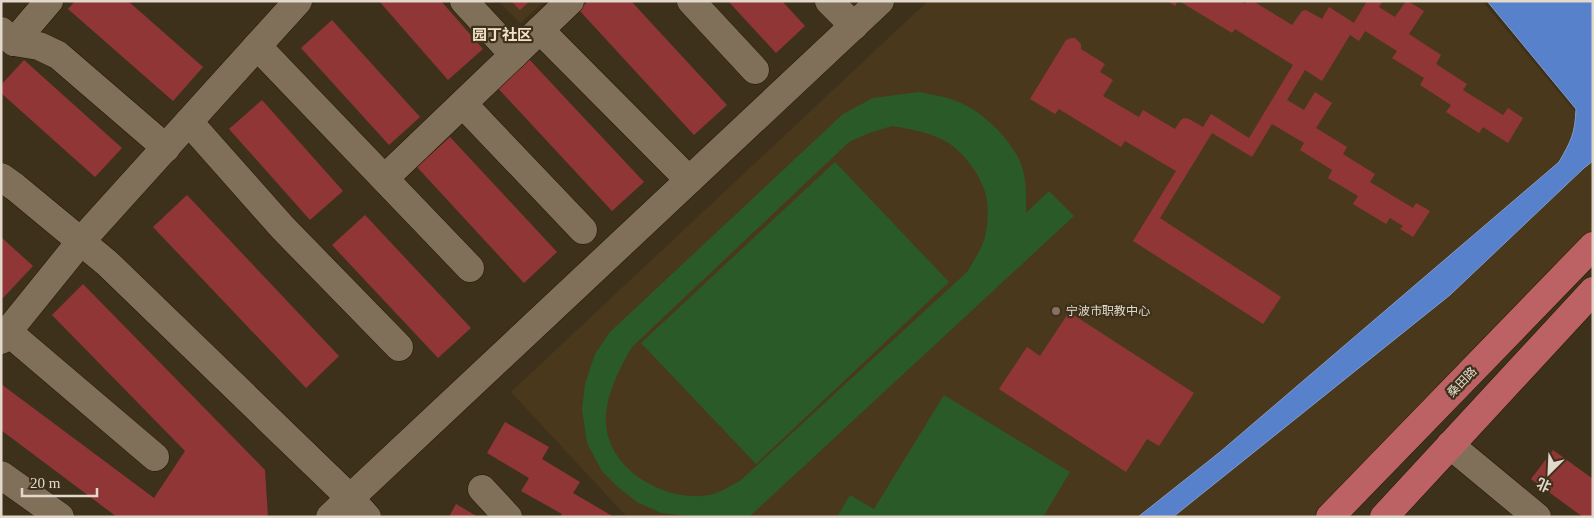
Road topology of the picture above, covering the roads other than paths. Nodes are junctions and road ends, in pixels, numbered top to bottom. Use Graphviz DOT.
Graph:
graph roads {
  1 [pos="49,1"];
  2 [pos="298,1"];
  3 [pos="464,1"];
  4 [pos="570,1"];
  5 [pos="691,1"];
  6 [pos="828,1"];
  7 [pos="880,1"];
  8 [pos="854,26"];
  9 [pos="540,30"];
  10 [pos="8,37"];
  11 [pos="258,46"];
  12 [pos="514,55"];
  13 [pos="755,70"];
  14 [pos="463,104"];
  15 [pos="189,122"];
  16 [pos="166,148"];
  17 [pos="1,177"];
  18 [pos="385,178"];
  19 [pos="689,180"];
  20 [pos="583,230"];
  21 [pos="81,241"];
  22 [pos="1590,250"];
  23 [pos="470,268"];
  24 [pos="1593,291"];
  25 [pos="4,336"];
  26 [pos="399,347"];
  27 [pos="1450,446"];
  28 [pos="156,457"];
  29 [pos="1,475"];
  30 [pos="482,489"];
  31 [pos="359,507"];
  32 [pos="60,517"];
  33 [pos="330,517"];
  34 [pos="508,517"];
  35 [pos="1330,517"];
  36 [pos="1384,517"];
  37 [pos="1538,517"];
  1 -- 10 [label="street"];
  2 -- 11 [label="street"];
  3 -- 12 [label="street"];
  4 -- 9 [label="street"];
  5 -- 13 [label="street"];
  6 -- 8 [label="street"];
  7 -- 8 [label="street"];
  8 -- 19 [label="street"];
  9 -- 12 [label="street"];
  9 -- 19 [label="street"];
  10 -- 16 [label="street"];
  11 -- 15 [label="street"];
  11 -- 18 [label="street"];
  12 -- 14 [label="street"];
  14 -- 18 [label="street"];
  14 -- 20 [label="street"];
  15 -- 16 [label="street"];
  15 -- 26 [label="street"];
  16 -- 21 [label="street"];
  17 -- 21 [label="street"];
  18 -- 23 [label="street"];
  19 -- 31 [label="street"];
  21 -- 25 [label="street"];
  21 -- 31 [label="street"];
  22 -- 35 [label="main road, 桑田路"];
  24 -- 27 [label="main road"];
  25 -- 28 [label="street"];
  27 -- 36 [label="main road"];
  27 -- 37 [label="street"];
  29 -- 32 [label="street"];
  30 -- 34 [label="street"];
  31 -- 33 [label="street"];
}
